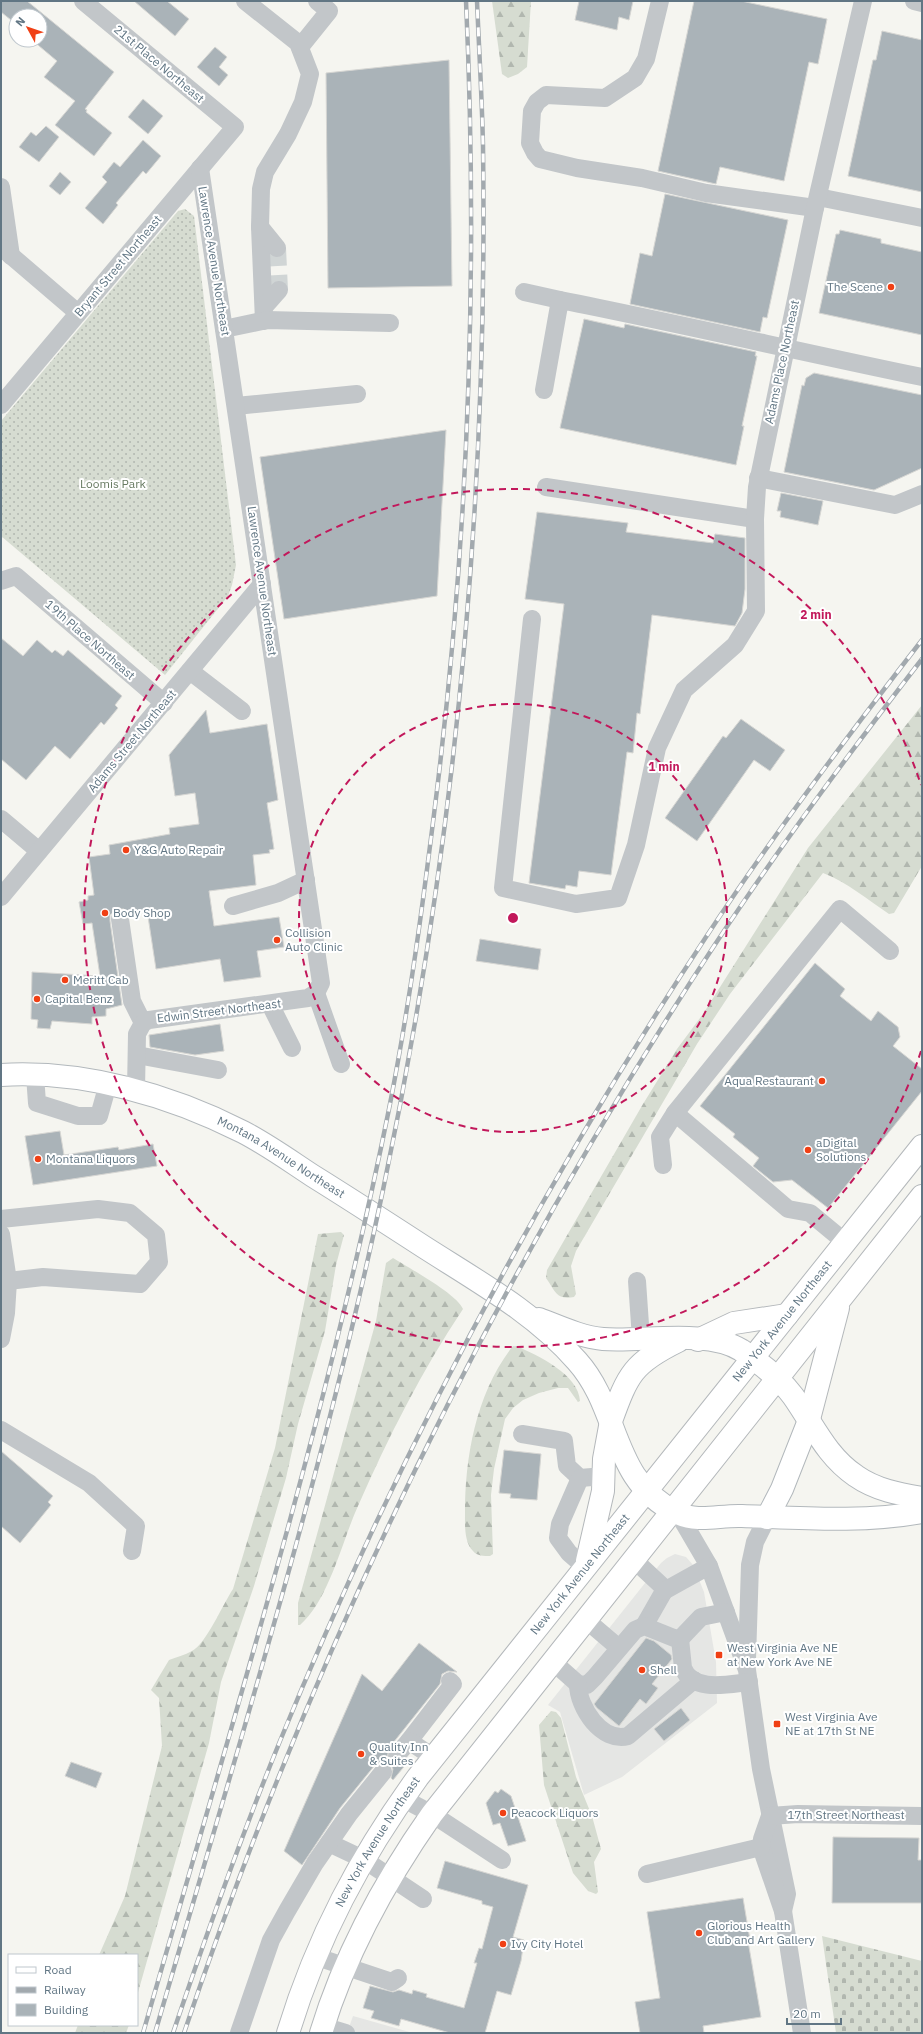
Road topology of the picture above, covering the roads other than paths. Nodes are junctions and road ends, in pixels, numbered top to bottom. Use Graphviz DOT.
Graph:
graph roads {
  1 [pos="83,1"];
  2 [pos="245,1"];
  3 [pos="317,1"];
  4 [pos="660,1"];
  5 [pos="863,1"];
  6 [pos="914,1"];
  7 [pos="922,3"];
  8 [pos="300,47"];
  9 [pos="235,127"];
  10 [pos="200,168"];
  11 [pos="1,187"];
  12 [pos="816,202"];
  13 [pos="922,218"];
  14 [pos="260,227"];
  15 [pos="277,248"];
  16 [pos="6,252"];
  17 [pos="279,290"];
  18 [pos="524,292"];
  19 [pos="560,300"];
  20 [pos="78,313"];
  21 [pos="264,314"];
  22 [pos="390,323"];
  23 [pos="224,329"];
  24 [pos="785,348"];
  25 [pos="922,377"];
  26 [pos="544,390"];
  27 [pos="356,394"];
  28 [pos="1,406"];
  29 [pos="236,406"];
  30 [pos="758,478"];
  31 [pos="546,487"];
  32 [pos="922,494"];
  33 [pos="755,519"];
  34 [pos="9,579"];
  35 [pos="262,584"];
  36 [pos="532,619"];
  37 [pos="190,671"];
  38 [pos="164,703"];
  39 [pos="242,711"];
  40 [pos="1,819"];
  41 [pos="39,851"];
  42 [pos="306,880"];
  43 [pos="1,897"];
  44 [pos="233,906"];
  45 [pos="120,919"];
  46 [pos="890,951"];
  47 [pos="316,993"];
  48 [pos="270,1004"];
  49 [pos="143,1023"];
  50 [pos="292,1048"];
  51 [pos="136,1056"];
  52 [pos="341,1064"];
  53 [pos="218,1070"];
  54 [pos="1,1075"];
  55 [pos="36,1075"];
  56 [pos="108,1084"];
  57 [pos="136,1090"];
  58 [pos="675,1113"];
  59 [pos="922,1146"];
  60 [pos="663,1165"];
  61 [pos="922,1196"];
  62 [pos="1,1219"];
  63 [pos="1,1234"];
  64 [pos="846,1242"];
  65 [pos="8,1281"];
  66 [pos="637,1281"];
  67 [pos="842,1297"];
  68 [pos="787,1315"];
  69 [pos="531,1316"];
  70 [pos="1,1339"];
  71 [pos="641,1339"];
  72 [pos="690,1339"];
  73 [pos="752,1358"];
  74 [pos="776,1379"];
  75 [pos="611,1421"];
  76 [pos="808,1423"];
  77 [pos="1,1430"];
  78 [pos="522,1434"];
  79 [pos="604,1476"];
  80 [pos="580,1478"];
  81 [pos="647,1490"];
  82 [pos="922,1498"];
  83 [pos="675,1512"];
  84 [pos="922,1512"];
  85 [pos="767,1518"];
  86 [pos="132,1551"];
  87 [pos="633,1559"];
  88 [pos="709,1566"];
  89 [pos="585,1567"];
  90 [pos="664,1591"];
  91 [pos="726,1612"];
  92 [pos="585,1619"];
  93 [pos="644,1626"];
  94 [pos="680,1639"];
  95 [pos="619,1648"];
  96 [pos="552,1661"];
  97 [pos="748,1676"];
  98 [pos="694,1680"];
  99 [pos="450,1681"];
  100 [pos="578,1684"];
  101 [pos="409,1741"];
  102 [pos="397,1755"];
  103 [pos="433,1757"];
  104 [pos="383,1772"];
  105 [pos="402,1798"];
  106 [pos="432,1814"];
  107 [pos="770,1816"];
  108 [pos="922,1816"];
  109 [pos="329,1843"];
  110 [pos="761,1846"];
  111 [pos="363,1859"];
  112 [pos="502,1860"];
  113 [pos="647,1874"];
  114 [pos="390,1878"];
  115 [pos="423,1899"];
  116 [pos="783,1911"];
  117 [pos="314,1956"];
  118 [pos="345,1967"];
  119 [pos="398,1978"];
  120 [pos="322,2029"];
  121 [pos="239,2033"];
  122 [pos="288,2033"];
  123 [pos="346,2033"];
  124 [pos="802,2033"];
  1 -- 9 [label="street, 21st Place Northeast"];
  2 -- 8 [label="street"];
  3 -- 8 [label="street"];
  4 -- 12 [label="street"];
  5 -- 12 [label="street, Adams Place Northeast"];
  6 -- 7 [label="street"];
  8 -- 14 [label="street"];
  9 -- 10 [label="street, Bryant Street Northeast"];
  10 -- 20 [label="street, Bryant Street Northeast"];
  10 -- 23 [label="street, Lawrence Avenue Northeast"];
  11 -- 16 [label="street"];
  12 -- 13 [label="street"];
  12 -- 24 [label="street, Adams Place Northeast"];
  14 -- 15 [label="street"];
  14 -- 21 [label="street"];
  16 -- 20 [label="street"];
  17 -- 21 [label="street"];
  18 -- 19 [label="street"];
  19 -- 24 [label="street"];
  19 -- 26 [label="street"];
  20 -- 28 [label="street, Bryant Street Northeast"];
  21 -- 22 [label="street"];
  21 -- 23 [label="street"];
  23 -- 29 [label="street, Lawrence Avenue Northeast"];
  24 -- 25 [label="street"];
  24 -- 30 [label="street, Adams Place Northeast"];
  27 -- 29 [label="street"];
  29 -- 35 [label="street, Lawrence Avenue Northeast"];
  30 -- 32 [label="street"];
  30 -- 33 [label="street, Adams Place Northeast"];
  31 -- 33 [label="street"];
  33 -- 36 [label="street, Adams Place Northeast"];
  34 -- 38 [label="street, 19th Place Northeast"];
  35 -- 37 [label="street, Adams Street Northeast"];
  35 -- 42 [label="street, Lawrence Avenue Northeast"];
  37 -- 38 [label="street, Adams Street Northeast"];
  37 -- 39 [label="street"];
  38 -- 41 [label="street, Adams Street Northeast"];
  40 -- 41 [label="street"];
  41 -- 43 [label="street, Adams Street Northeast"];
  42 -- 44 [label="street"];
  42 -- 47 [label="street, Lawrence Avenue Northeast"];
  45 -- 49 [label="street"];
  46 -- 58 [label="street"];
  47 -- 48 [label="street, Edwin Street Northeast"];
  47 -- 52 [label="street"];
  48 -- 49 [label="street, Edwin Street Northeast"];
  48 -- 50 [label="street"];
  49 -- 51 [label="street, Edwin Street Northeast"];
  51 -- 53 [label="street"];
  51 -- 57 [label="street, Edwin Street Northeast"];
  54 -- 55 [label="main road, Montana Avenue Northeast"];
  55 -- 56 [label="main road, Montana Avenue Northeast"];
  55 -- 56 [label="street"];
  56 -- 57 [label="main road, Montana Avenue Northeast"];
  57 -- 69 [label="main road, Montana Avenue Northeast"];
  58 -- 60 [label="street"];
  58 -- 64 [label="street"];
  59 -- 64 [label="main road, New York Avenue Northeast"];
  61 -- 67 [label="main road"];
  62 -- 65 [label="street"];
  63 -- 65 [label="street"];
  64 -- 68 [label="main road, New York Avenue Northeast"];
  65 -- 70 [label="street"];
  66 -- 71 [label="street"];
  67 -- 74 [label="main road"];
  67 -- 76 [label="main road"];
  68 -- 72 [label="main road"];
  68 -- 73 [label="main road, New York Avenue Northeast"];
  69 -- 71 [label="main road, Montana Avenue Northeast"];
  69 -- 75 [label="main road, Montana Avenue Northeast"];
  71 -- 72 [label="main road, Montana Avenue Northeast"];
  72 -- 73 [label="main road, Montana Avenue Northeast"];
  72 -- 75 [label="main road"];
  73 -- 74 [label="main road, Montana Avenue Northeast"];
  73 -- 81 [label="main road, New York Avenue Northeast"];
  74 -- 76 [label="main road, Montana Avenue Northeast"];
  74 -- 83 [label="main road"];
  75 -- 79 [label="main road"];
  75 -- 81 [label="main road, Montana Avenue Northeast"];
  76 -- 82 [label="main road"];
  76 -- 85 [label="main road"];
  77 -- 86 [label="street"];
  78 -- 80 [label="street"];
  79 -- 80 [label="street"];
  79 -- 89 [label="main road"];
  80 -- 89 [label="street"];
  81 -- 83 [label="main road, Montana Avenue Northeast"];
  81 -- 89 [label="main road, New York Avenue Northeast"];
  83 -- 85 [label="main road"];
  83 -- 87 [label="main road"];
  83 -- 88 [label="street"];
  84 -- 85 [label="main road"];
  85 -- 97 [label="street"];
  87 -- 90 [label="street"];
  87 -- 92 [label="main road"];
  88 -- 90 [label="street"];
  88 -- 91 [label="street"];
  89 -- 103 [label="main road, New York Avenue Northeast"];
  90 -- 93 [label="street"];
  91 -- 94 [label="street"];
  91 -- 97 [label="street"];
  92 -- 95 [label="street"];
  92 -- 96 [label="main road"];
  93 -- 94 [label="street"];
  93 -- 95 [label="street"];
  94 -- 98 [label="street"];
  95 -- 100 [label="street"];
  96 -- 100 [label="street"];
  96 -- 106 [label="main road"];
  97 -- 98 [label="street"];
  97 -- 107 [label="street"];
  98 -- 100 [label="street"];
  99 -- 101 [label="street"];
  101 -- 102 [label="street"];
  101 -- 103 [label="street"];
  103 -- 105 [label="main road, New York Avenue Northeast"];
  104 -- 109 [label="street"];
  105 -- 106 [label="street"];
  105 -- 111 [label="main road, New York Avenue Northeast"];
  106 -- 112 [label="street"];
  106 -- 114 [label="main road"];
  107 -- 108 [label="street, 17th Street Northeast"];
  107 -- 110 [label="street"];
  107 -- 116 [label="street"];
  109 -- 111 [label="street"];
  109 -- 121 [label="street"];
  110 -- 113 [label="street"];
  110 -- 116 [label="street"];
  111 -- 114 [label="street"];
  111 -- 117 [label="main road, New York Avenue Northeast"];
  114 -- 115 [label="street"];
  114 -- 118 [label="main road"];
  116 -- 124 [label="street"];
  117 -- 118 [label="street"];
  117 -- 122 [label="main road, New York Avenue Northeast"];
  118 -- 119 [label="street"];
  118 -- 120 [label="main road"];
  120 -- 123 [label="street"];
}
